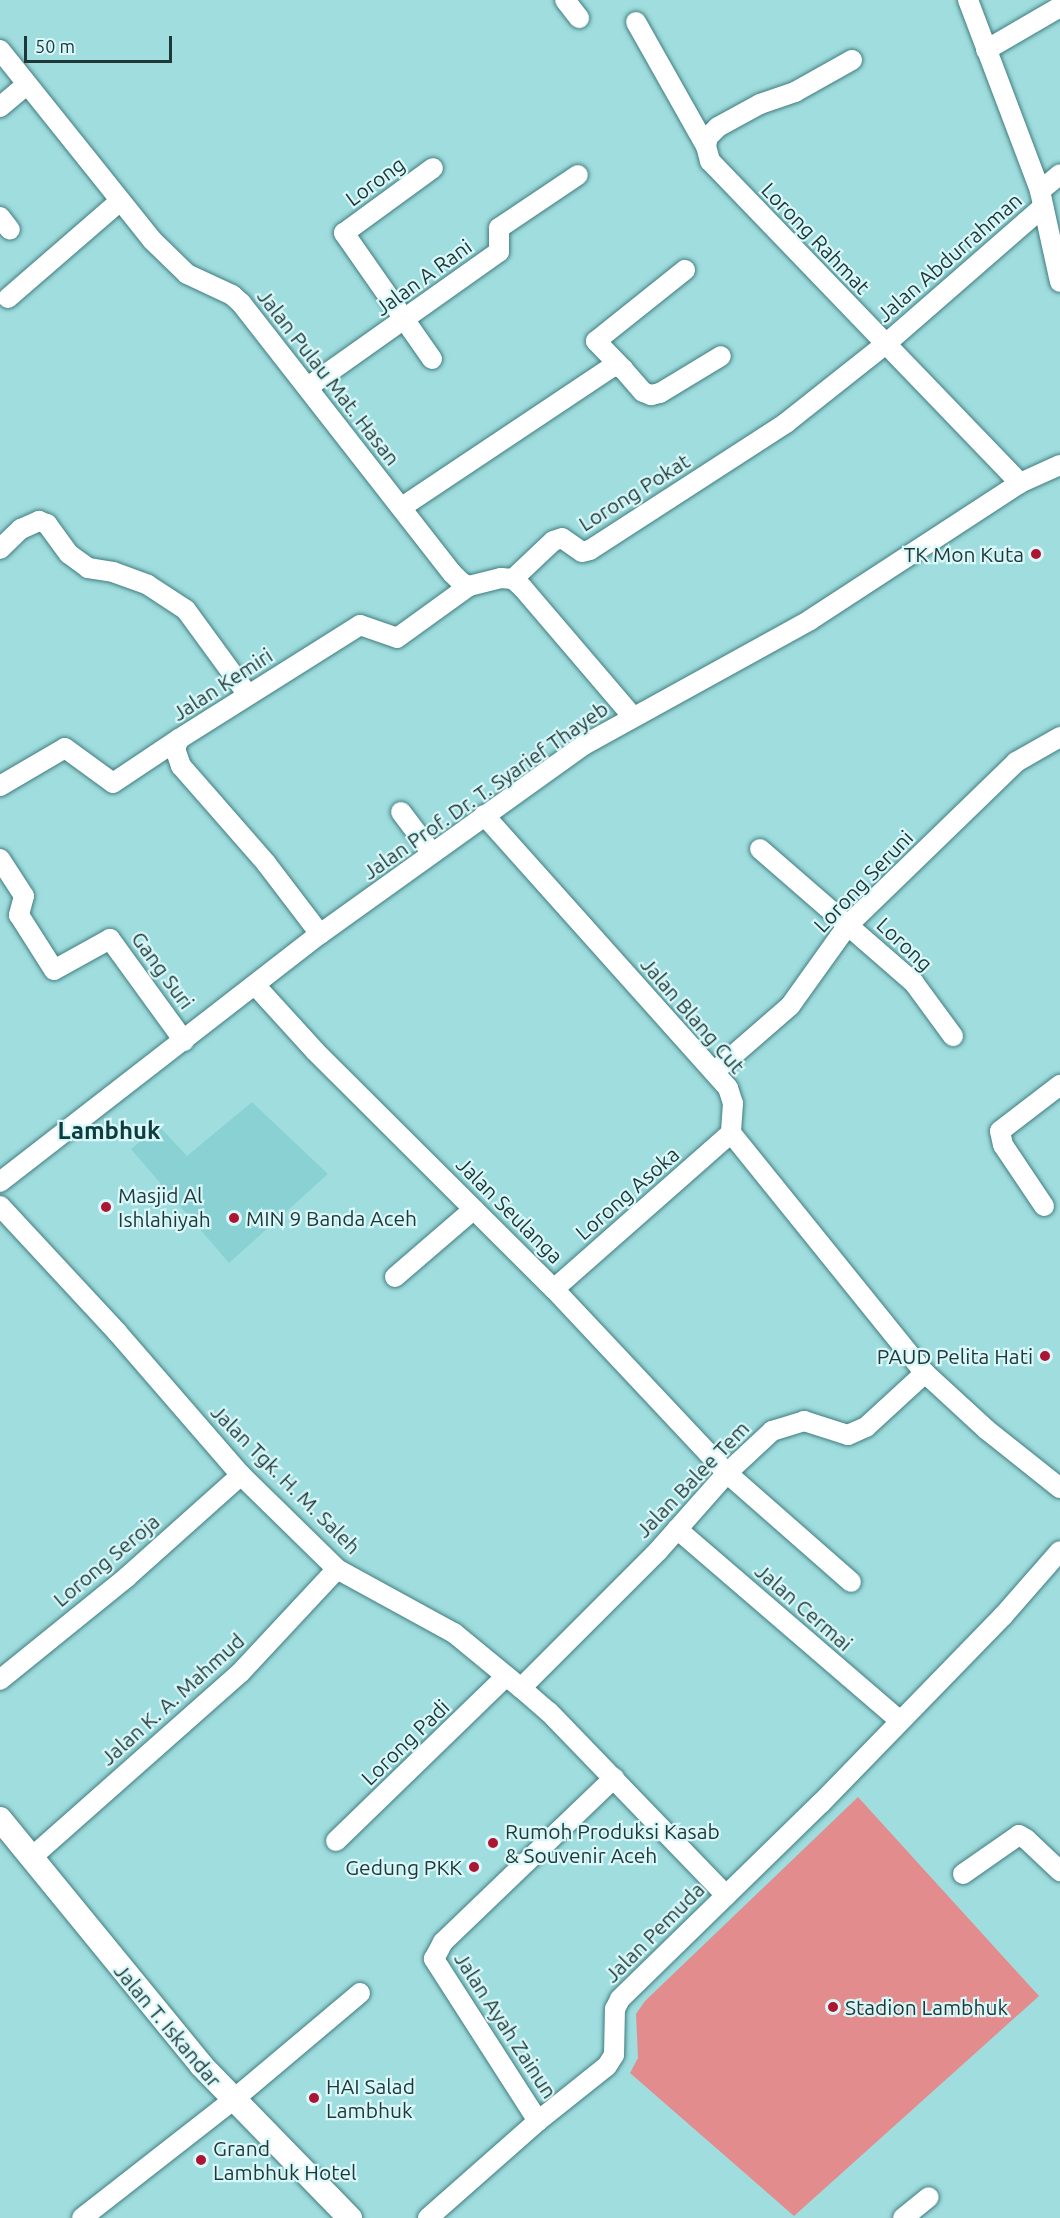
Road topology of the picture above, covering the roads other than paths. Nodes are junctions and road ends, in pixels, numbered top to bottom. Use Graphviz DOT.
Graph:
graph roads {
  1 [pos="566,0"];
  2 [pos="968,0"];
  3 [pos="1060,7"];
  4 [pos="579,18"];
  5 [pos="636,22"];
  6 [pos="0,50"];
  7 [pos="986,50"];
  8 [pos="852,60"];
  9 [pos="27,84"];
  10 [pos="0,107"];
  11 [pos="706,146"];
  12 [pos="433,168"];
  13 [pos="1060,174"];
  14 [pos="578,175"];
  15 [pos="1042,199"];
  16 [pos="120,201"];
  17 [pos="685,270"];
  18 [pos="1060,282"];
  19 [pos="8,298"];
  20 [pos="404,321"];
  21 [pos="887,342"];
  22 [pos="721,356"];
  23 [pos="432,359"];
  24 [pos="623,369"];
  25 [pos="308,387"];
  26 [pos="786,423"];
  27 [pos="1060,465"];
  28 [pos="1020,483"];
  29 [pos="402,507"];
  30 [pos="0,549"];
  31 [pos="513,579"];
  32 [pos="469,586"];
  33 [pos="248,696"];
  34 [pos="633,717"];
  35 [pos="1060,737"];
  36 [pos="179,739"];
  37 [pos="0,786"];
  38 [pos="401,812"];
  39 [pos="484,815"];
  40 [pos="760,849"];
  41 [pos="432,853"];
  42 [pos="0,859"];
  43 [pos="848,926"];
  44 [pos="320,934"];
  45 [pos="255,985"];
  46 [pos="953,1036"];
  47 [pos="184,1041"];
  48 [pos="714,1072"];
  49 [pos="1060,1085"];
  50 [pos="731,1133"];
  51 [pos="0,1182"];
  52 [pos="0,1206"];
  53 [pos="1044,1206"];
  54 [pos="474,1209"];
  55 [pos="394,1277"];
  56 [pos="554,1288"];
  57 [pos="925,1373"];
  58 [pos="727,1473"];
  59 [pos="241,1475"];
  60 [pos="1060,1488"];
  61 [pos="677,1529"];
  62 [pos="1060,1551"];
  63 [pos="337,1569"];
  64 [pos="851,1582"];
  65 [pos="0,1680"];
  66 [pos="513,1682"];
  67 [pos="900,1721"];
  68 [pos="614,1778"];
  69 [pos="0,1819"];
  70 [pos="336,1841"];
  71 [pos="32,1857"];
  72 [pos="1060,1871"];
  73 [pos="963,1874"];
  74 [pos="726,1895"];
  75 [pos="360,1993"];
  76 [pos="233,2100"];
  77 [pos="538,2121"];
  78 [pos="929,2197"];
  79 [pos="82,2218"];
  80 [pos="350,2218"];
  81 [pos="428,2218"];
  82 [pos="903,2218"];
  1 -- 4 [label="street"];
  2 -- 7 [label="street"];
  3 -- 7 [label="street"];
  5 -- 11 [label="street, Lorong Rahmat"];
  6 -- 9 [label="street, Jalan Pulau Mat. Hasan"];
  7 -- 15 [label="street"];
  8 -- 11 [label="street"];
  9 -- 10 [label="street"];
  9 -- 16 [label="street, Jalan Pulau Mat. Hasan"];
  11 -- 21 [label="street, Lorong Rahmat"];
  12 -- 20 [label="street, Lorong"];
  13 -- 15 [label="street, Jalan Abdurrahman"];
  14 -- 20 [label="street, Jalan A Rani"];
  15 -- 18 [label="street"];
  15 -- 21 [label="street, Jalan Abdurrahman"];
  16 -- 19 [label="street"];
  16 -- 25 [label="street, Jalan Pulau Mat. Hasan"];
  17 -- 24 [label="street"];
  20 -- 23 [label="street"];
  20 -- 25 [label="street, Jalan A Rani"];
  21 -- 26 [label="street, Jalan Abdurrahman"];
  21 -- 28 [label="street, Lorong Rahmat"];
  22 -- 24 [label="street"];
  24 -- 29 [label="street"];
  25 -- 29 [label="street, Jalan Pulau Mat. Hasan"];
  26 -- 31 [label="street, Lorong Pokat"];
  27 -- 28 [label="street, Jalan Prof. Dr. T. Syarief Thayeb"];
  28 -- 34 [label="street, Jalan Prof. Dr. T. Syarief Thayeb"];
  29 -- 32 [label="street, Jalan Pulau Mat. Hasan"];
  30 -- 33 [label="street"];
  31 -- 32 [label="street"];
  31 -- 34 [label="street"];
  32 -- 33 [label="street, Jalan Kemiri"];
  33 -- 36 [label="street, Jalan Kemiri"];
  34 -- 39 [label="street, Jalan Prof. Dr. T. Syarief Thayeb"];
  35 -- 43 [label="street, Lorong Seruni"];
  36 -- 37 [label="street"];
  36 -- 44 [label="street, Jalan Kemiri"];
  38 -- 41 [label="street"];
  39 -- 41 [label="street, Jalan Prof. Dr. T. Syarief Thayeb"];
  39 -- 48 [label="street, Jalan Blang Cut"];
  40 -- 43 [label="street, Lorong"];
  41 -- 44 [label="street, Jalan Prof. Dr. T. Syarief Thayeb"];
  42 -- 47 [label="street, Gang Suri"];
  43 -- 46 [label="street, Lorong"];
  43 -- 48 [label="street, Lorong Seruni"];
  44 -- 45 [label="street, Jalan Prof. Dr. T. Syarief Thayeb"];
  45 -- 47 [label="street, Jalan Prof. Dr. T. Syarief Thayeb"];
  45 -- 54 [label="street, Jalan Seulanga"];
  47 -- 51 [label="street, Jalan Prof. Dr. T. Syarief Thayeb"];
  48 -- 50 [label="street, Jalan Blang Cut"];
  49 -- 53 [label="street"];
  50 -- 56 [label="street, Lorong Asoka"];
  50 -- 57 [label="street"];
  52 -- 59 [label="street, Jalan Tgk. H. M. Saleh"];
  54 -- 55 [label="street"];
  54 -- 56 [label="street, Jalan Seulanga"];
  56 -- 58 [label="street, Jalan Seulanga"];
  57 -- 58 [label="street, Jalan Balee Tem"];
  57 -- 60 [label="street"];
  58 -- 61 [label="street, Jalan Balee Tem"];
  58 -- 64 [label="street, Jalan Seulanga"];
  59 -- 63 [label="street, Jalan Tgk. H. M. Saleh"];
  59 -- 65 [label="street, Lorong Seroja"];
  61 -- 66 [label="street, Jalan Balee Tem"];
  61 -- 67 [label="street, Jalan Cermai"];
  62 -- 67 [label="street, Jalan Pemuda"];
  63 -- 66 [label="street, Jalan Tgk. H. M. Saleh"];
  63 -- 71 [label="street, Jalan K. A. Mahmud"];
  66 -- 68 [label="street, Jalan Tgk. H. M. Saleh"];
  66 -- 70 [label="street, Lorong Padi"];
  67 -- 74 [label="street, Jalan Pemuda"];
  68 -- 74 [label="street, Jalan Tgk. H. M. Saleh"];
  68 -- 77 [label="street, Jalan Ayah Zainun"];
  69 -- 71 [label="street, Jalan T. Iskandar"];
  71 -- 76 [label="street, Jalan T. Iskandar"];
  72 -- 73 [label="street"];
  74 -- 77 [label="street, Jalan Pemuda"];
  75 -- 76 [label="street"];
  76 -- 79 [label="street"];
  76 -- 80 [label="street, Jalan T. Iskandar"];
  77 -- 81 [label="street, Jalan Pemuda"];
  78 -- 82 [label="street"];
}
